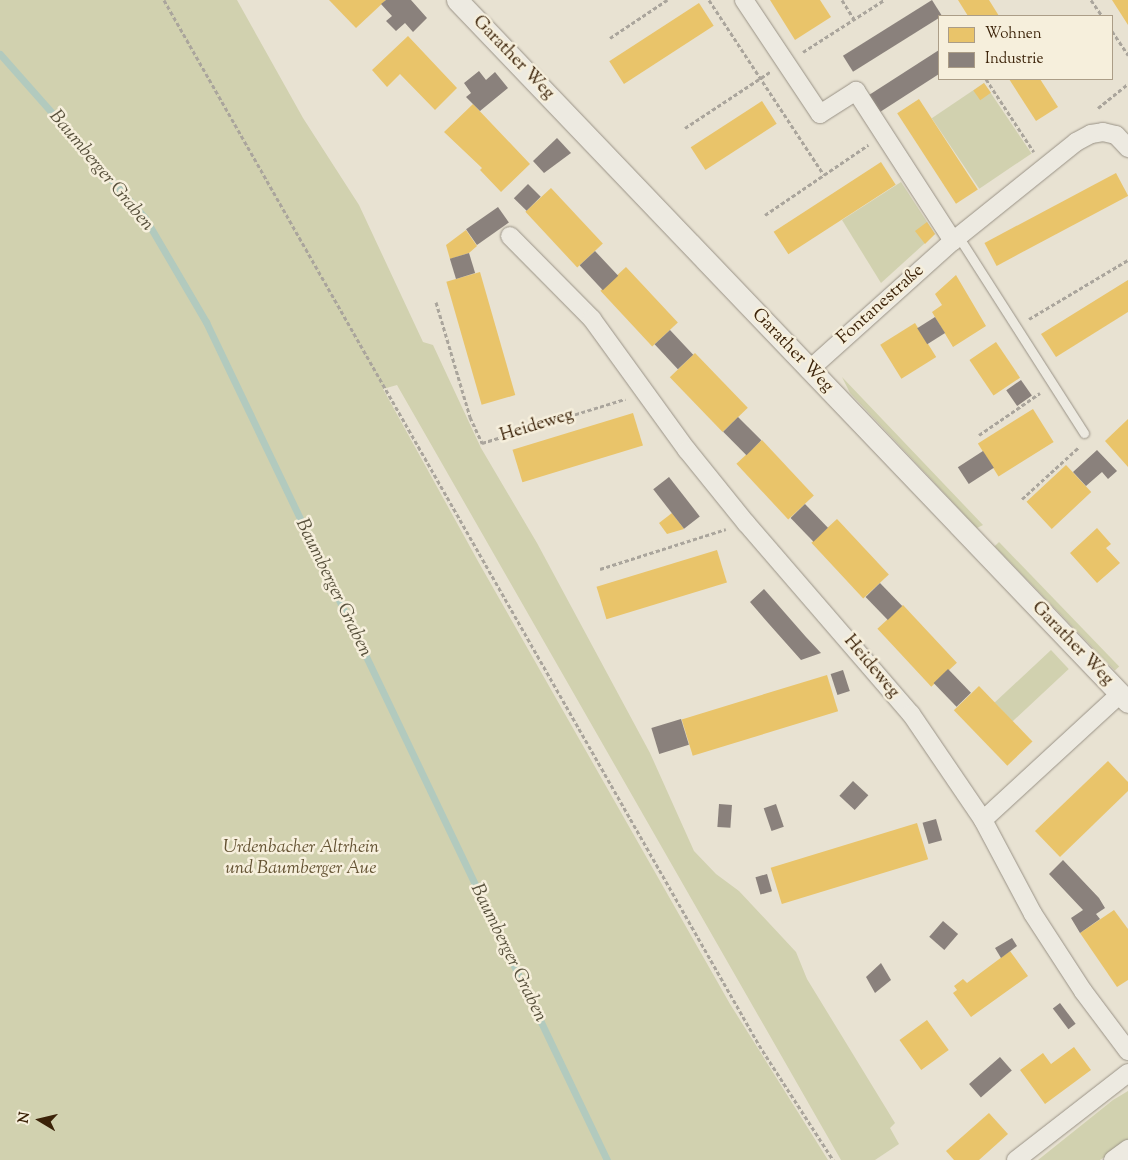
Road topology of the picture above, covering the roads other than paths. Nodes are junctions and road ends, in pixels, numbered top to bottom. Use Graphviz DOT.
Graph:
graph roads {
  1 [pos="457,0"];
  2 [pos="744,0"];
  3 [pos="1128,148"];
  4 [pos="510,236"];
  5 [pos="956,238"];
  6 [pos="810,370"];
  7 [pos="1084,433"];
  8 [pos="1124,698"];
  9 [pos="983,820"];
  10 [pos="1128,1051"];
  11 [pos="1128,1073"];
  12 [pos="1128,1149"];
  13 [pos="1016,1160"];
  14 [pos="1113,1160"];
  1 -- 6 [label="street, Garather Weg"];
  2 -- 5 [label="street"];
  3 -- 5 [label="street, Fontanestraße"];
  4 -- 9 [label="street, Heideweg"];
  5 -- 6 [label="street, Fontanestraße"];
  5 -- 7 [label="lane"];
  6 -- 8 [label="street, Garather Weg"];
  8 -- 9 [label="street"];
  9 -- 10 [label="street, Heideweg"];
  11 -- 13 [label="street"];
  12 -- 14 [label="street"];
}
